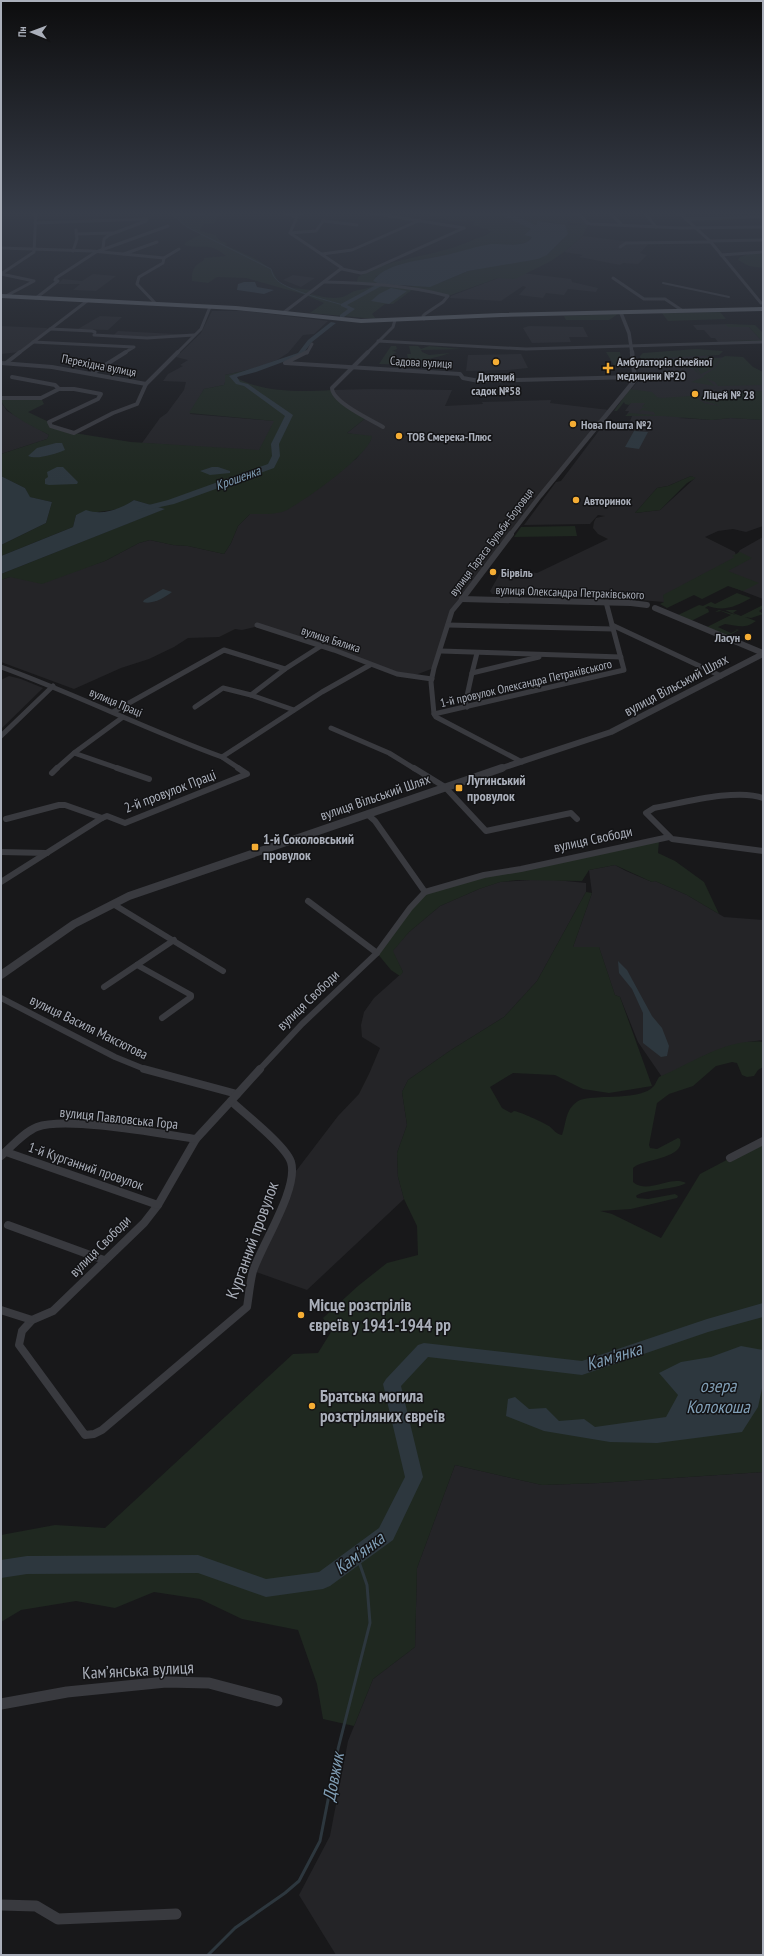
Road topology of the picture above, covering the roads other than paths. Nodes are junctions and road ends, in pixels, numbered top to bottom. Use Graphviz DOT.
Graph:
graph roads {
  1 [pos="85,302"];
  2 [pos="116,302"];
  3 [pos="297,302"];
  4 [pos="443,302"];
  5 [pos="669,302"];
  6 [pos="156,304"];
  7 [pos="762,306"];
  8 [pos="210,307"];
  9 [pos="681,310"];
  10 [pos="283,313"];
  11 [pos="621,313"];
  12 [pos="424,318"];
  13 [pos="395,320"];
  14 [pos="50,329"];
  15 [pos="194,335"];
  16 [pos="378,341"];
  17 [pos="33,342"];
  18 [pos="763,342"];
  19 [pos="312,344"];
  20 [pos="631,346"];
  21 [pos="20,352"];
  22 [pos="1,361"];
  23 [pos="6,363"];
  24 [pos="1,367"];
  25 [pos="351,368"];
  26 [pos="91,374"];
  27 [pos="12,377"];
  28 [pos="636,377"];
  29 [pos="146,384"];
  30 [pos="59,389"];
  31 [pos="1,398"];
  32 [pos="383,427"];
  33 [pos="462,598"];
  34 [pos="606,602"];
  35 [pos="647,605"];
  36 [pos="655,608"];
  37 [pos="257,625"];
  38 [pos="448,625"];
  39 [pos="612,627"];
  40 [pos="321,646"];
  41 [pos="441,651"];
  42 [pos="477,653"];
  43 [pos="763,654"];
  44 [pos="550,655"];
  45 [pos="621,657"];
  46 [pos="370,665"];
  47 [pos="1,667"];
  48 [pos="285,669"];
  49 [pos="472,673"];
  50 [pos="721,676"];
  51 [pos="432,678"];
  52 [pos="53,686"];
  53 [pos="251,695"];
  54 [pos="195,707"];
  55 [pos="468,707"];
  56 [pos="294,710"];
  57 [pos="113,712"];
  58 [pos="434,714"];
  59 [pos="122,717"];
  60 [pos="331,728"];
  61 [pos="1,736"];
  62 [pos="74,752"];
  63 [pos="222,757"];
  64 [pos="522,762"];
  65 [pos="52,773"];
  66 [pos="247,774"];
  67 [pos="149,779"];
  68 [pos="445,787"];
  69 [pos="763,798"];
  70 [pos="366,814"];
  71 [pos="102,818"];
  72 [pos="6,819"];
  73 [pos="577,820"];
  74 [pos="669,837"];
  75 [pos="763,851"];
  76 [pos="1,852"];
  77 [pos="48,853"];
  78 [pos="1,882"];
  79 [pos="426,892"];
  80 [pos="308,901"];
  81 [pos="112,904"];
  82 [pos="174,940"];
  83 [pos="377,954"];
  84 [pos="137,965"];
  85 [pos="223,971"];
  86 [pos="1,975"];
  87 [pos="104,987"];
  88 [pos="1,998"];
  89 [pos="162,1018"];
  90 [pos="237,1094"];
  91 [pos="231,1101"];
  92 [pos="196,1139"];
  93 [pos="763,1141"];
  94 [pos="3,1154"];
  95 [pos="730,1158"];
  96 [pos="158,1205"];
  97 [pos="8,1225"];
  98 [pos="104,1260"];
  99 [pos="1,1310"];
  100 [pos="32,1320"];
  101 [pos="277,1701"];
  102 [pos="1,1704"];
  103 [pos="1,1904"];
  104 [pos="176,1914"];
  1 -- 14 [label="street"];
  2 -- 6 [label="highway"];
  3 -- 10 [label="street"];
  4 -- 12 [label="street"];
  5 -- 9 [label="street"];
  6 -- 8 [label="highway"];
  7 -- 9 [label="highway"];
  8 -- 10 [label="highway"];
  8 -- 15 [label="street"];
  9 -- 11 [label="highway"];
  10 -- 13 [label="highway"];
  11 -- 12 [label="highway"];
  11 -- 20 [label="street"];
  12 -- 13 [label="highway"];
  13 -- 16 [label="street"];
  14 -- 15 [label="street"];
  14 -- 17 [label="street"];
  15 -- 29 [label="street"];
  16 -- 20 [label="street"];
  16 -- 25 [label="street"];
  17 -- 21 [label="street"];
  17 -- 26 [label="street"];
  18 -- 20 [label="street"];
  19 -- 25 [label="street, Садова вулиця"];
  20 -- 28 [label="street"];
  21 -- 22 [label="street"];
  21 -- 23 [label="street"];
  22 -- 23 [label="street, Перехідна вулиця"];
  23 -- 24 [label="street"];
  23 -- 26 [label="street, Перехідна вулиця"];
  25 -- 28 [label="street, Садова вулиця"];
  25 -- 32 [label="street"];
  26 -- 29 [label="street, Перехідна вулиця"];
  27 -- 30 [label="street"];
  28 -- 33 [label="street, вулиця Тараса Бульби-Боровця"];
  29 -- 30 [label="street"];
  30 -- 31 [label="street"];
  33 -- 34 [label="street, вулиця Олександра Петраківського"];
  33 -- 38 [label="street, вулиця Тараса Бульби-Боровця"];
  34 -- 35 [label="street, вулиця Олександра Петраківського"];
  34 -- 39 [label="street, 1-й провулок Олександра Петраківського"];
  35 -- 36 [label="street, вулиця Олександра Петраківського"];
  36 -- 43 [label="street, вулиця Олександра Петраківського"];
  37 -- 40 [label="street, вулиця Бялика"];
  38 -- 39 [label="street"];
  38 -- 41 [label="street, вулиця Тараса Бульби-Боровця"];
  39 -- 45 [label="street, 1-й провулок Олександра Петраківського"];
  39 -- 50 [label="street"];
  40 -- 46 [label="street, вулиця Бялика"];
  40 -- 48 [label="street"];
  41 -- 42 [label="street"];
  41 -- 51 [label="street, вулиця Тараса Бульби-Боровця"];
  42 -- 44 [label="street"];
  42 -- 49 [label="street"];
  43 -- 50 [label="street, вулиця Вільський Шлях"];
  44 -- 45 [label="street"];
  44 -- 49 [label="street"];
  45 -- 55 [label="street, 1-й провулок Олександра Петраківського"];
  46 -- 51 [label="street, вулиця Бялика"];
  46 -- 56 [label="street"];
  47 -- 52 [label="street, вулиця Праці"];
  48 -- 53 [label="street"];
  48 -- 57 [label="street"];
  49 -- 55 [label="street"];
  50 -- 64 [label="street, вулиця Вільський Шлях"];
  51 -- 58 [label="street, вулиця Тараса Бульби-Боровця"];
  52 -- 57 [label="street, вулиця Праці"];
  52 -- 61 [label="street"];
  53 -- 54 [label="street"];
  53 -- 56 [label="street"];
  55 -- 58 [label="street, 1-й провулок Олександра Петраківського"];
  56 -- 63 [label="street"];
  57 -- 59 [label="street, вулиця Праці"];
  58 -- 64 [label="street"];
  59 -- 62 [label="street"];
  59 -- 63 [label="street, вулиця Праці"];
  60 -- 68 [label="street"];
  62 -- 65 [label="street"];
  62 -- 67 [label="street"];
  63 -- 66 [label="street, вулиця Праці"];
  64 -- 68 [label="street, вулиця Вільський Шлях"];
  66 -- 71 [label="street, 2-й провулок Праці"];
  68 -- 70 [label="street, вулиця Вільський Шлях"];
  68 -- 73 [label="street"];
  69 -- 74 [label="street, вулиця Свободи"];
  70 -- 79 [label="street"];
  70 -- 81 [label="street, вулиця Вільський Шлях"];
  71 -- 72 [label="street, 2-й провулок Праці"];
  71 -- 77 [label="street"];
  74 -- 75 [label="street"];
  74 -- 79 [label="street, вулиця Свободи"];
  76 -- 77 [label="street"];
  77 -- 78 [label="street"];
  79 -- 83 [label="street, вулиця Свободи"];
  80 -- 83 [label="street"];
  81 -- 82 [label="street"];
  81 -- 86 [label="street, вулиця Вільський Шлях"];
  82 -- 84 [label="street"];
  82 -- 85 [label="street"];
  83 -- 90 [label="street, вулиця Свободи"];
  84 -- 87 [label="street"];
  84 -- 89 [label="street"];
  88 -- 90 [label="street, вулиця Василя Максютова"];
  90 -- 91 [label="street, вулиця Свободи"];
  91 -- 92 [label="street, вулиця Свободи"];
  91 -- 100 [label="street, Курганний провулок"];
  92 -- 94 [label="street, вулиця Павловська Гора"];
  92 -- 96 [label="street, вулиця Свободи"];
  93 -- 95 [label="street"];
  94 -- 96 [label="street, 1-й Курганний провулок"];
  96 -- 98 [label="street, вулиця Свободи"];
  97 -- 98 [label="street"];
  98 -- 100 [label="street, вулиця Свободи"];
  99 -- 100 [label="street"];
  101 -- 102 [label="street, Камʼянська вулиця"];
  103 -- 104 [label="street"];
}
